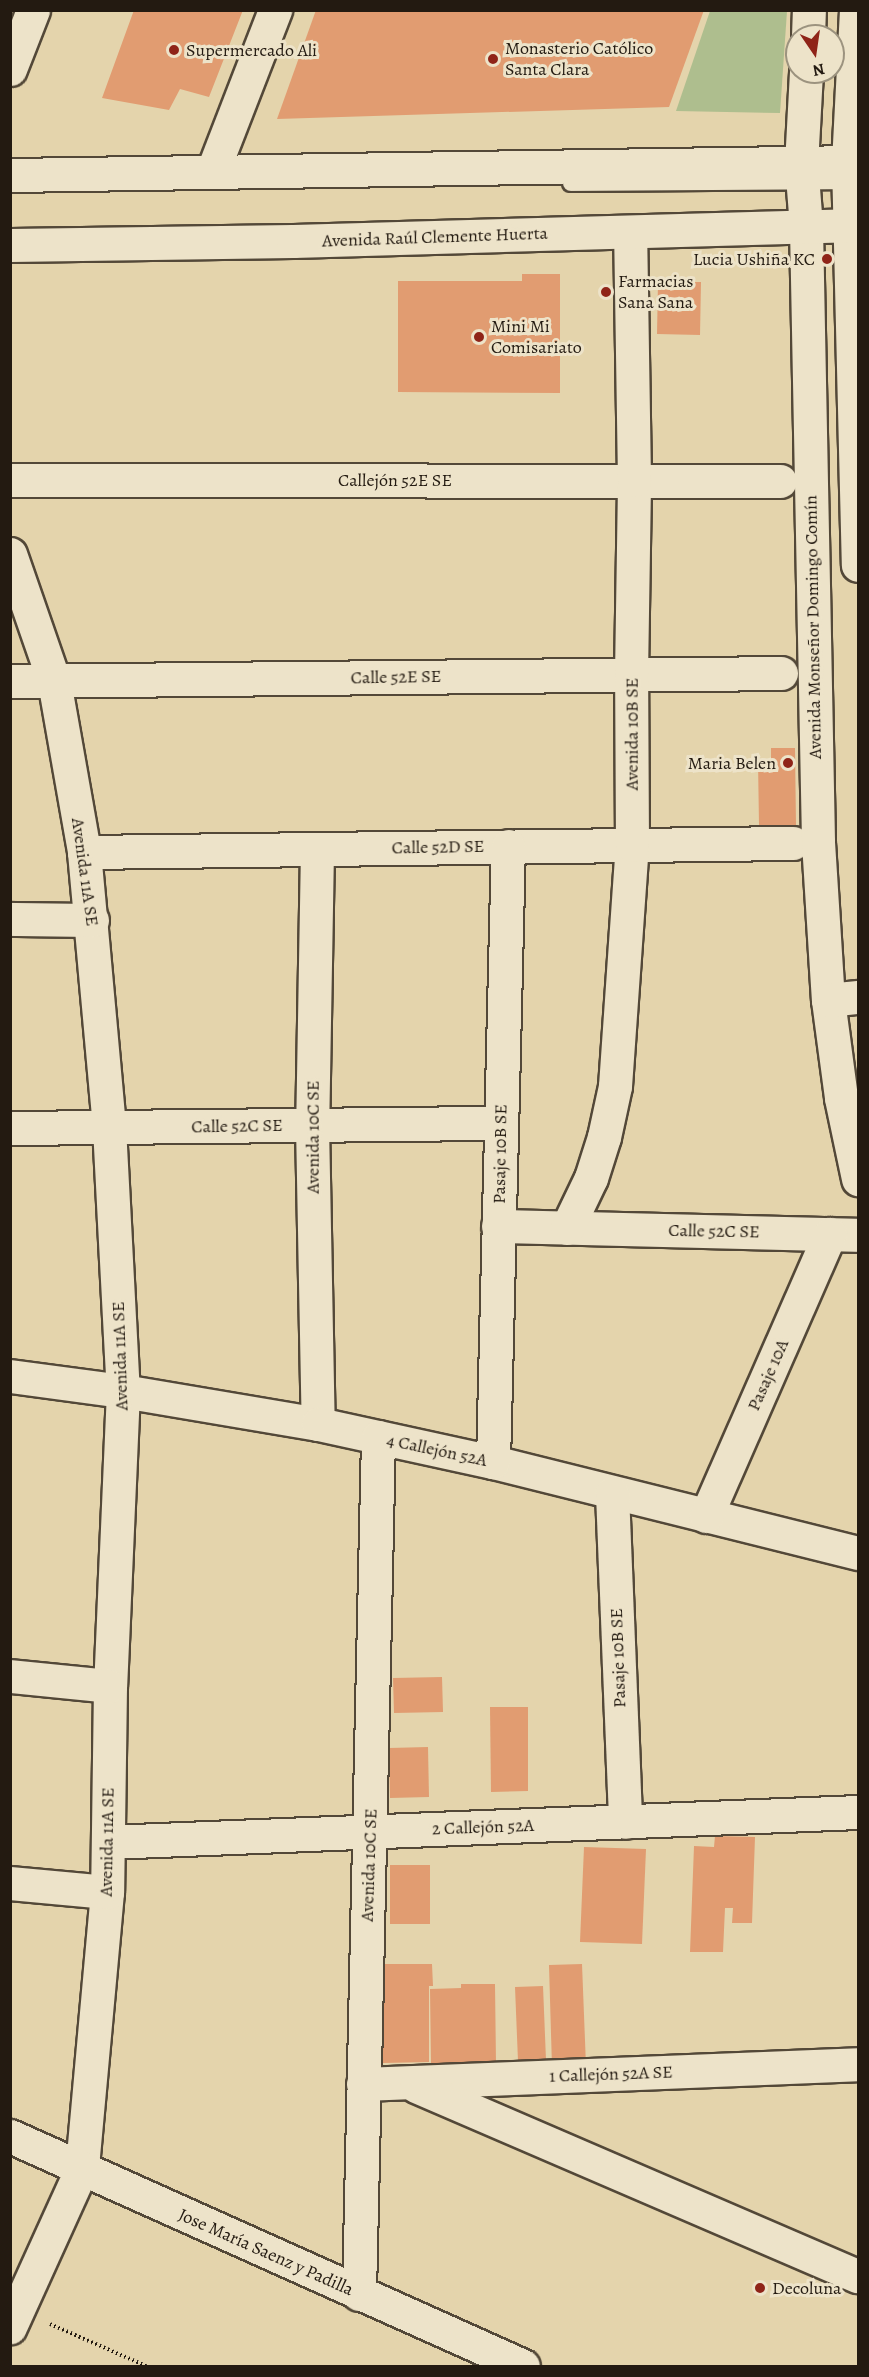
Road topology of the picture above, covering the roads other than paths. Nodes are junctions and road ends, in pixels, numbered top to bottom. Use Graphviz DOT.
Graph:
graph roads {
  1 [pos="33,10"];
  2 [pos="275,10"];
  3 [pos="856,10"];
  4 [pos="10,69"];
  5 [pos="806,84"];
  6 [pos="213,170"];
  7 [pos="853,171"];
  8 [pos="802,172"];
  9 [pos="10,175"];
  10 [pos="10,186"];
  11 [pos="854,226"];
  12 [pos="806,227"];
  13 [pos="630,232"];
  14 [pos="10,245"];
  15 [pos="10,480"];
  16 [pos="634,480"];
  17 [pos="780,481"];
  18 [pos="10,554"];
  19 [pos="858,565"];
  20 [pos="781,673"];
  21 [pos="631,675"];
  22 [pos="10,681"];
  23 [pos="54,681"];
  24 [pos="793,843"];
  25 [pos="633,845"];
  26 [pos="508,846"];
  27 [pos="317,849"];
  28 [pos="84,852"];
  29 [pos="10,919"];
  30 [pos="92,920"];
  31 [pos="843,999"];
  32 [pos="500,1123"];
  33 [pos="312,1125"];
  34 [pos="109,1127"];
  35 [pos="10,1128"];
  36 [pos="858,1179"];
  37 [pos="498,1226"];
  38 [pos="567,1228"];
  39 [pos="844,1235"];
  40 [pos="10,1376"];
  41 [pos="123,1391"];
  42 [pos="318,1424"];
  43 [pos="378,1437"];
  44 [pos="493,1462"];
  45 [pos="612,1493"];
  46 [pos="706,1516"];
  47 [pos="858,1553"];
  48 [pos="10,1676"];
  49 [pos="110,1686"];
  50 [pos="858,1812"];
  51 [pos="625,1822"];
  52 [pos="370,1832"];
  53 [pos="108,1842"];
  54 [pos="10,1883"];
  55 [pos="107,1892"];
  56 [pos="858,2064"];
  57 [pos="407,2082"];
  58 [pos="363,2084"];
  59 [pos="10,2136"];
  60 [pos="82,2168"];
  61 [pos="858,2276"];
  62 [pos="359,2294"];
  63 [pos="15,2319"];
  64 [pos="523,2367"];
  1 -- 4 [label="street"];
  2 -- 6 [label="street"];
  3 -- 7 [label="street"];
  5 -- 8 [label="street, Avenida Monseñor Domingo Comín"];
  6 -- 8 [label="street"];
  6 -- 9 [label="street"];
  7 -- 8 [label="street"];
  7 -- 11 [label="street"];
  8 -- 10 [label="lane"];
  8 -- 12 [label="street, Avenida Monseñor Domingo Comín"];
  11 -- 12 [label="street, Avenida Raúl Clemente Huerta"];
  11 -- 19 [label="street"];
  12 -- 13 [label="street, Avenida Raúl Clemente Huerta"];
  12 -- 31 [label="street, Avenida Monseñor Domingo Comín"];
  13 -- 14 [label="street, Avenida Raúl Clemente Huerta"];
  13 -- 16 [label="street, Avenida 10B SE"];
  15 -- 16 [label="street, Callejón 52E SE"];
  16 -- 17 [label="street, Callejón 52E SE"];
  16 -- 21 [label="street, Avenida 10B SE"];
  18 -- 23 [label="street, Avenida 11A SE"];
  20 -- 21 [label="street, Calle 52E SE"];
  21 -- 23 [label="street, Calle 52E SE"];
  21 -- 25 [label="street, Avenida 10B SE"];
  22 -- 23 [label="street, Calle 52E SE"];
  23 -- 28 [label="street, Avenida 11A SE"];
  24 -- 25 [label="street, Calle 52D SE"];
  25 -- 26 [label="street, Calle 52D SE"];
  25 -- 38 [label="street, Avenida 10B SE"];
  26 -- 27 [label="street, Calle 52D SE"];
  26 -- 32 [label="street, Pasaje 10B SE"];
  27 -- 28 [label="street, Calle 52D SE"];
  27 -- 33 [label="street, Avenida 10C SE"];
  28 -- 30 [label="street, Avenida 11A SE"];
  29 -- 30 [label="street"];
  30 -- 34 [label="street, Avenida 11A SE"];
  31 -- 36 [label="street, Avenida Monseñor Domingo Comín"];
  32 -- 33 [label="street, Calle 52C SE"];
  32 -- 37 [label="street, Pasaje 10B SE"];
  33 -- 34 [label="street, Calle 52C SE"];
  33 -- 42 [label="street, Avenida 10C SE"];
  34 -- 35 [label="street, Calle 52C SE"];
  34 -- 41 [label="street, Avenida 11A SE"];
  37 -- 38 [label="street, Calle 52C SE"];
  37 -- 44 [label="street, Pasaje 10B SE"];
  38 -- 39 [label="street, Calle 52C SE"];
  39 -- 46 [label="street, Pasaje 10A"];
  40 -- 41 [label="street, 4 Callejón 52A"];
  41 -- 42 [label="street, 4 Callejón 52A"];
  41 -- 49 [label="street, Avenida 11A SE"];
  42 -- 43 [label="street, 4 Callejón 52A"];
  43 -- 44 [label="street, 4 Callejón 52A"];
  43 -- 52 [label="street, Avenida 10C SE"];
  44 -- 45 [label="street, 4 Callejón 52A"];
  45 -- 46 [label="street, 4 Callejón 52A"];
  45 -- 51 [label="street, Pasaje 10B SE"];
  46 -- 47 [label="street, 4 Callejón 52A"];
  48 -- 49 [label="street"];
  49 -- 53 [label="street, Avenida 11A SE"];
  50 -- 51 [label="street, 2 Callejón 52A"];
  51 -- 52 [label="street, 2 Callejón 52A"];
  52 -- 53 [label="street, 2 Callejón 52A"];
  52 -- 58 [label="street, Avenida 10C SE"];
  53 -- 55 [label="street, Avenida 11A SE"];
  54 -- 55 [label="street"];
  55 -- 60 [label="street, Avenida 11A SE"];
  56 -- 57 [label="street, 1 Callejón 52A SE"];
  57 -- 58 [label="street, 1 Callejón 52A SE"];
  57 -- 61 [label="street"];
  58 -- 62 [label="street, Avenida 10C SE"];
  59 -- 60 [label="street, Jose María Saenz y Padilla"];
  60 -- 62 [label="street, Jose María Saenz y Padilla"];
  60 -- 63 [label="street, Avenida 11A SE"];
  62 -- 64 [label="street, Jose María Saenz y Padilla"];
}
